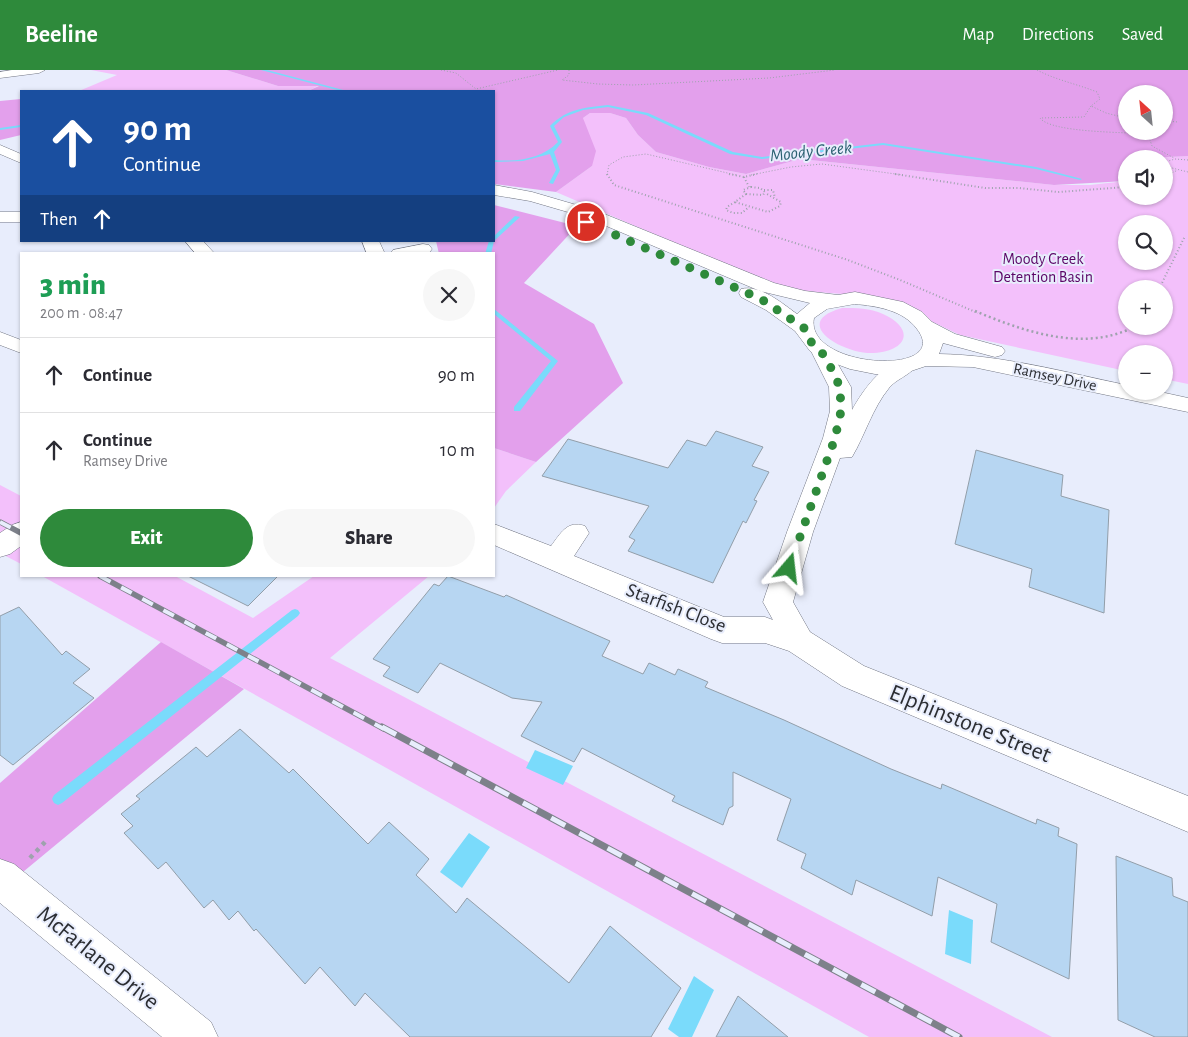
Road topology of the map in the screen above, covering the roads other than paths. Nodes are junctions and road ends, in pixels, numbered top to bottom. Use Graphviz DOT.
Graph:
graph roads {
  1 [pos="39,70"];
  2 [pos="0,75"];
  3 [pos="0,149"];
  4 [pos="20,159"];
  5 [pos="495,190"];
  6 [pos="495,198"];
  7 [pos="0,217"];
  8 [pos="20,218"];
  9 [pos="0,224"];
  10 [pos="20,224"];
  11 [pos="194,242"];
  12 [pos="423,249"];
  13 [pos="205,252"];
  14 [pos="409,252"];
  15 [pos="836,300"];
  16 [pos="926,326"];
  17 [pos="804,328"];
  18 [pos="0,338"];
  19 [pos="20,347"];
  20 [pos="821,351"];
  21 [pos="913,363"];
  22 [pos="1118,376"];
  23 [pos="1173,388"];
  24 [pos="1188,391"];
  25 [pos="1188,405"];
  26 [pos="807,513"];
  27 [pos="20,533"];
  28 [pos="495,534"];
  29 [pos="576,534"];
  30 [pos="0,547"];
  31 [pos="556,560"];
  32 [pos="778,602"];
  33 [pos="744,630"];
  34 [pos="800,642"];
  35 [pos="1188,814"];
  36 [pos="0,878"];
  37 [pos="196,1037"];
  1 -- 2 [label="main road"];
  3 -- 4 [label="main road"];
  5 -- 15 [label="main road"];
  6 -- 17 [label="main road"];
  7 -- 8 [label="main road"];
  9 -- 10 [label="main road"];
  11 -- 13 [label="main road"];
  12 -- 14 [label="main road"];
  15 -- 16 [label="main road, Ramsey Drive"];
  15 -- 17 [label="main road"];
  16 -- 21 [label="main road"];
  16 -- 22 [label="main road, Ramsey Drive"];
  17 -- 20 [label="main road"];
  18 -- 19 [label="main road"];
  20 -- 21 [label="main road, Ramsey Drive"];
  20 -- 26 [label="main road"];
  21 -- 25 [label="main road, Ramsey Drive"];
  21 -- 26 [label="main road"];
  23 -- 24 [label="main road"];
  26 -- 32 [label="main road"];
  27 -- 30 [label="main road"];
  28 -- 31 [label="main road, Starfish Close"];
  29 -- 31 [label="main road"];
  31 -- 33 [label="main road, Starfish Close"];
  32 -- 33 [label="main road"];
  32 -- 34 [label="main road, Elphinstone Street"];
  33 -- 34 [label="main road, Starfish Close"];
  34 -- 35 [label="main road, Elphinstone Street"];
  36 -- 37 [label="main road, McFarlane Drive"];
}
